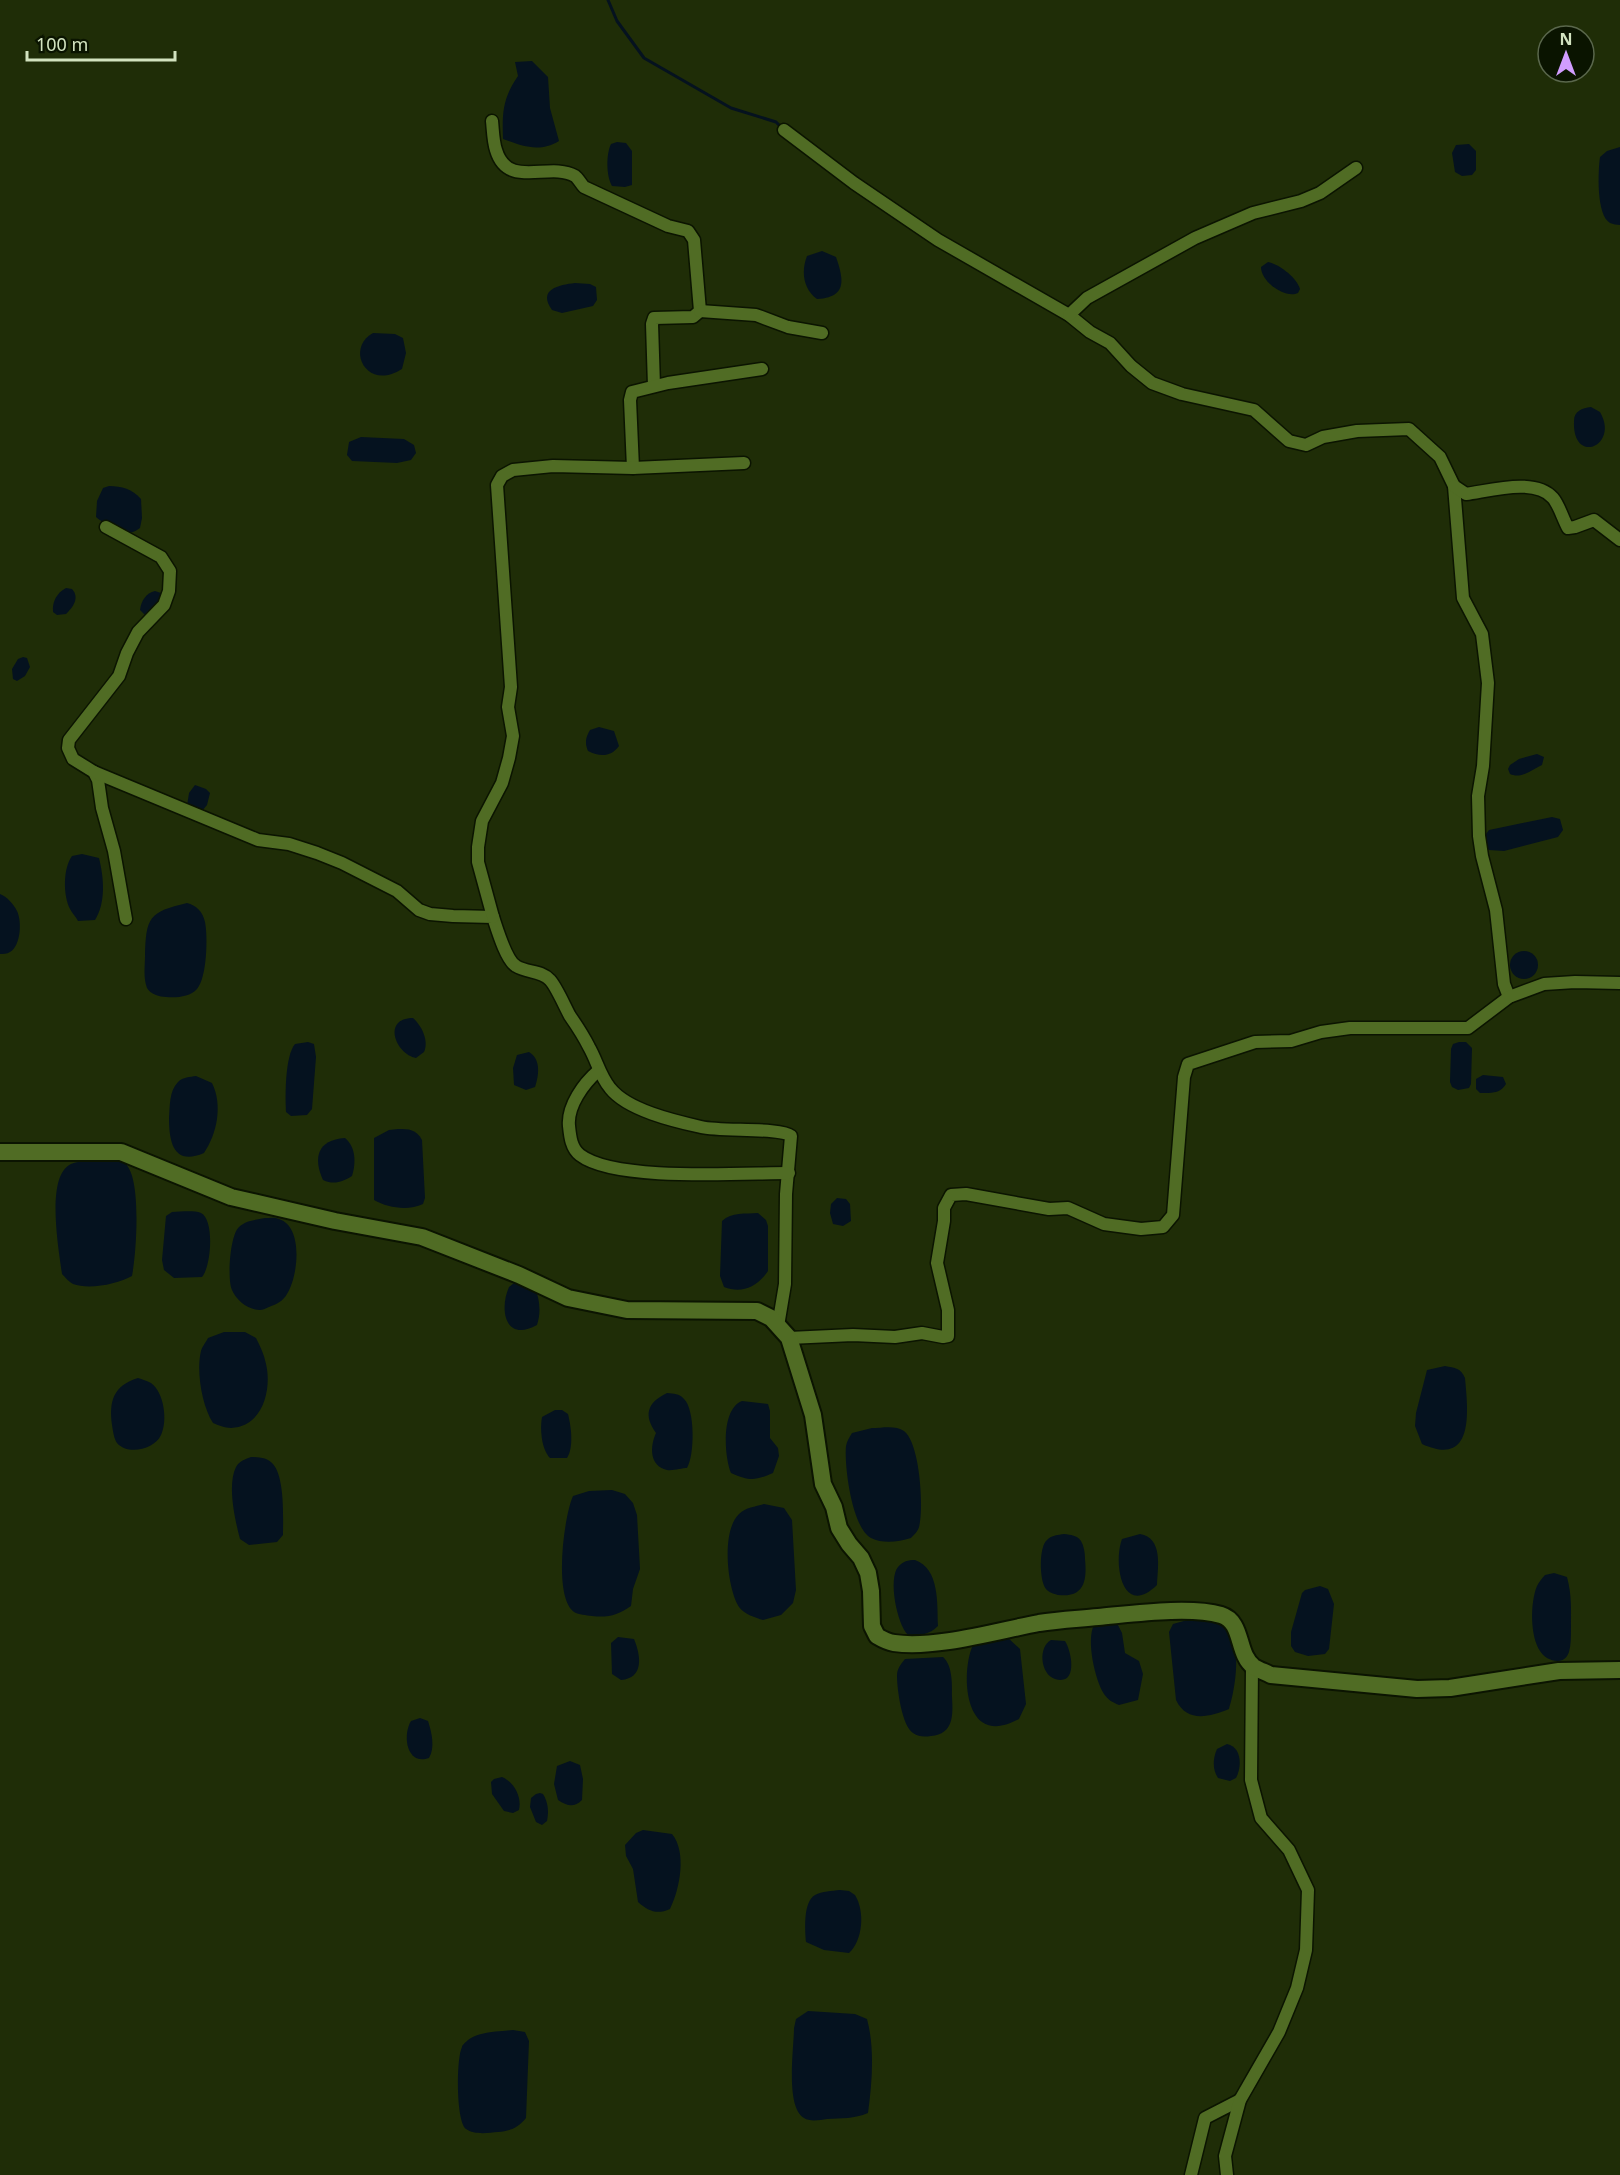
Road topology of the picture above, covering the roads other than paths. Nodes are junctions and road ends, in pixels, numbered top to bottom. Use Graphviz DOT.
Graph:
graph roads {
  1 [pos="492,122"];
  2 [pos="784,130"];
  3 [pos="1356,168"];
  4 [pos="700,311"];
  5 [pos="1069,315"];
  6 [pos="822,333"];
  7 [pos="762,369"];
  8 [pos="654,386"];
  9 [pos="744,463"];
  10 [pos="633,468"];
  11 [pos="1454,486"];
  12 [pos="106,527"];
  13 [pos="1620,540"];
  14 [pos="94,772"];
  15 [pos="493,917"];
  16 [pos="126,919"];
  17 [pos="1620,983"];
  18 [pos="1509,997"];
  19 [pos="598,1071"];
  20 [pos="0,1152"];
  21 [pos="789,1173"];
  22 [pos="783,1332"];
  23 [pos="1252,1666"];
  24 [pos="1620,1670"];
  25 [pos="1240,2100"];
  26 [pos="1191,2175"];
  27 [pos="1227,2175"];
  1 -- 4 [label="street"];
  2 -- 5 [label="street"];
  3 -- 5 [label="street"];
  4 -- 6 [label="street"];
  4 -- 8 [label="street"];
  5 -- 11 [label="street"];
  7 -- 8 [label="street"];
  8 -- 10 [label="street"];
  9 -- 10 [label="street"];
  10 -- 15 [label="street"];
  11 -- 13 [label="street"];
  11 -- 18 [label="street"];
  12 -- 14 [label="street"];
  14 -- 15 [label="street"];
  14 -- 16 [label="street"];
  15 -- 19 [label="street"];
  17 -- 18 [label="street"];
  18 -- 22 [label="street"];
  19 -- 21 [label="street"];
  19 -- 21 [label="street"];
  20 -- 22 [label="street"];
  21 -- 22 [label="street"];
  22 -- 23 [label="street"];
  23 -- 24 [label="street"];
  23 -- 25 [label="street"];
  25 -- 26 [label="street"];
  25 -- 27 [label="street"];
}
